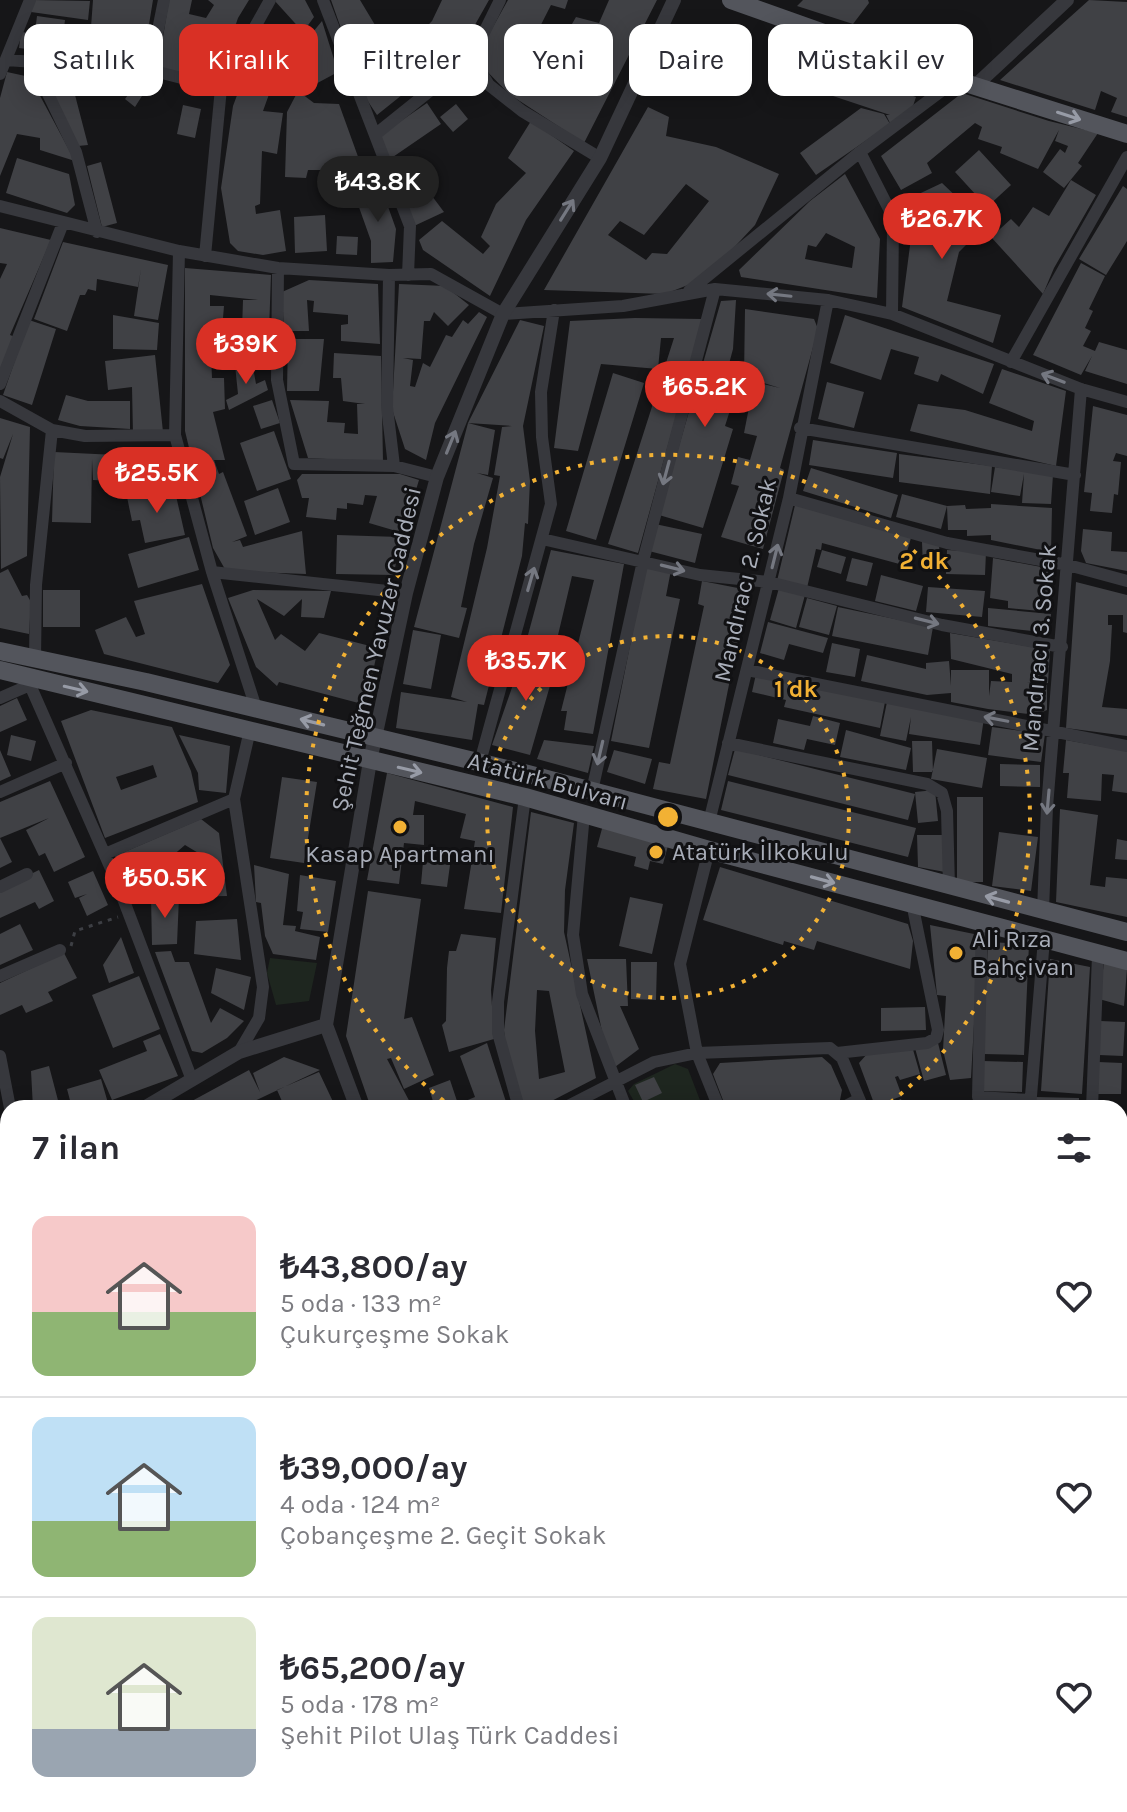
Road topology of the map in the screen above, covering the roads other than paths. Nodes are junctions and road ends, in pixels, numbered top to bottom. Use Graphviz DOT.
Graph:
graph roads {
  1 [pos="30,0"];
  2 [pos="164,0"];
  3 [pos="270,0"];
  4 [pos="323,0"];
  5 [pos="500,0"];
  6 [pos="674,0"];
  7 [pos="731,0"];
  8 [pos="1067,0"];
  9 [pos="159,24"];
  10 [pos="257,24"];
  11 [pos="488,24"];
  12 [pos="799,24"];
  13 [pos="6,60"];
  14 [pos="24,62"];
  15 [pos="0,74"];
  16 [pos="973,77"];
  17 [pos="488,83"];
  18 [pos="973,85"];
  19 [pos="49,96"];
  20 [pos="220,96"];
  21 [pos="423,96"];
  22 [pos="946,96"];
  23 [pos="376,134"];
  24 [pos="1127,134"];
  25 [pos="860,152"];
  26 [pos="1127,157"];
  27 [pos="600,158"];
  28 [pos="0,206"];
  29 [pos="63,223"];
  30 [pos="97,232"];
  31 [pos="179,251"];
  32 [pos="205,256"];
  33 [pos="278,268"];
  34 [pos="389,275"];
  35 [pos="408,275"];
  36 [pos="715,289"];
  37 [pos="687,293"];
  38 [pos="828,300"];
  39 [pos="554,310"];
  40 [pos="503,314"];
  41 [pos="892,314"];
  42 [pos="1011,362"];
  43 [pos="0,384"];
  44 [pos="1081,389"];
  45 [pos="0,401"];
  46 [pos="1127,402"];
  47 [pos="800,428"];
  48 [pos="52,430"];
  49 [pos="175,435"];
  50 [pos="394,466"];
  51 [pos="1075,475"];
  52 [pos="437,477"];
  53 [pos="789,498"];
  54 [pos="542,539"];
  55 [pos="643,561"];
  56 [pos="1068,565"];
  57 [pos="212,572"];
  58 [pos="1127,581"];
  59 [pos="769,582"];
  60 [pos="406,593"];
  61 [pos="1062,647"];
  62 [pos="0,651"];
  63 [pos="35,659"];
  64 [pos="0,670"];
  65 [pos="747,670"];
  66 [pos="34,682"];
  67 [pos="0,698"];
  68 [pos="256,708"];
  69 [pos="250,730"];
  70 [pos="1055,731"];
  71 [pos="377,738"];
  72 [pos="728,743"];
  73 [pos="1127,746"];
  74 [pos="370,761"];
  75 [pos="480,762"];
  76 [pos="66,763"];
  77 [pos="592,791"];
  78 [pos="0,792"];
  79 [pos="525,797"];
  80 [pos="234,799"];
  81 [pos="584,814"];
  82 [pos="709,822"];
  83 [pos="709,850"];
  84 [pos="105,854"];
  85 [pos="27,874"];
  86 [pos="0,887"];
  87 [pos="949,887"];
  88 [pos="912,903"];
  89 [pos="1043,911"];
  90 [pos="982,920"];
  91 [pos="1127,932"];
  92 [pos="1044,939"];
  93 [pos="60,950"];
  94 [pos="1098,955"];
  95 [pos="1127,961"];
  96 [pos="0,976"];
  97 [pos="326,1025"];
  98 [pos="239,1052"];
  99 [pos="697,1053"];
  100 [pos="837,1053"];
  101 [pos="0,1056"];
  102 [pos="192,1080"];
  103 [pos="614,1083"];
  104 [pos="8,1100"];
  105 [pos="160,1100"];
  106 [pos="354,1100"];
  107 [pos="517,1100"];
  108 [pos="580,1100"];
  109 [pos="622,1100"];
  110 [pos="716,1100"];
  111 [pos="859,1100"];
  112 [pos="1000,1100"];
  113 [pos="1030,1100"];
  114 [pos="1092,1100"];
  1 -- 13 [label="street"];
  2 -- 9 [label="street"];
  3 -- 10 [label="street"];
  4 -- 23 [label="street"];
  5 -- 11 [label="street"];
  6 -- 27 [label="street, Şehit Teğmen Yavuzer Caddesi"];
  7 -- 12 [label="main road"];
  8 -- 16 [label="street"];
  13 -- 14 [label="street"];
  13 -- 15 [label="street"];
  17 -- 27 [label="street"];
  18 -- 24 [label="main road, one-way"];
  19 -- 30 [label="street"];
  20 -- 32 [label="street"];
  21 -- 23 [label="street"];
  22 -- 25 [label="street"];
  23 -- 35 [label="street"];
  25 -- 37 [label="street"];
  25 -- 41 [label="street"];
  26 -- 42 [label="street"];
  40 -- 27 [label="street, Şehit Teğmen Yavuzer Caddesi, one-way"];
  28 -- 29 [label="street"];
  29 -- 30 [label="street"];
  29 -- 43 [label="street"];
  30 -- 31 [label="street"];
  31 -- 32 [label="street"];
  31 -- 49 [label="street"];
  32 -- 33 [label="street"];
  33 -- 34 [label="street"];
  33 -- 50 [label="street"];
  34 -- 35 [label="street"];
  34 -- 50 [label="street"];
  35 -- 40 [label="street"];
  36 -- 37 [label="street"];
  38 -- 36 [label="street, one-way"];
  36 -- 55 [label="street, one-way"];
  37 -- 39 [label="street"];
  38 -- 41 [label="street"];
  38 -- 47 [label="street, Mandıracı 2. Sokak"];
  39 -- 40 [label="street"];
  39 -- 54 [label="street"];
  52 -- 40 [label="street, Şehit Teğmen Yavuzer Caddesi, one-way"];
  41 -- 42 [label="street"];
  44 -- 42 [label="street, one-way"];
  44 -- 46 [label="street"];
  44 -- 51 [label="street, Mandıracı 3. Sokak"];
  45 -- 48 [label="street"];
  47 -- 51 [label="street"];
  47 -- 53 [label="street, Mandıracı 2. Sokak"];
  48 -- 49 [label="street"];
  48 -- 63 [label="street"];
  49 -- 57 [label="street"];
  50 -- 52 [label="street"];
  51 -- 56 [label="street, Mandıracı 3. Sokak"];
  52 -- 60 [label="street, Şehit Teğmen Yavuzer Caddesi"];
  53 -- 56 [label="street"];
  59 -- 53 [label="street, Mandıracı 2. Sokak, one-way"];
  54 -- 55 [label="street"];
  75 -- 54 [label="street, one-way"];
  55 -- 59 [label="street, one-way"];
  55 -- 77 [label="street, one-way"];
  56 -- 58 [label="street"];
  56 -- 61 [label="street, Mandıracı 3. Sokak"];
  57 -- 60 [label="street"];
  57 -- 68 [label="street"];
  59 -- 61 [label="street, one-way"];
  59 -- 65 [label="street, Mandıracı 2. Sokak"];
  60 -- 71 [label="street, Şehit Teğmen Yavuzer Caddesi"];
  61 -- 70 [label="street, Mandıracı 3. Sokak"];
  62 -- 63 [label="main road, Atatürk Bulvarı"];
  63 -- 68 [label="main road, Atatürk Bulvarı"];
  64 -- 66 [label="main road, Atatürk Bulvarı"];
  70 -- 65 [label="street, one-way"];
  65 -- 72 [label="street, Mandıracı 2. Sokak"];
  66 -- 67 [label="street"];
  66 -- 69 [label="main road, Atatürk Bulvarı, one-way"];
  66 -- 76 [label="street"];
  71 -- 68 [label="main road, Atatürk Bulvarı, one-way"];
  69 -- 74 [label="main road, Atatürk Bulvarı"];
  69 -- 80 [label="street"];
  70 -- 73 [label="street"];
  70 -- 89 [label="street, Mandıracı 3. Sokak, one-way"];
  71 -- 74 [label="street, Şehit Teğmen Yavuzer Caddesi"];
  71 -- 75 [label="main road, Atatürk Bulvarı"];
  72 -- 82 [label="street, Mandıracı 2. Sokak"];
  72 -- 87 [label="street"];
  74 -- 79 [label="main road, Atatürk Bulvarı, one-way"];
  74 -- 97 [label="street, Şehit Teğmen Yavuzer Caddesi"];
  75 -- 77 [label="main road, Atatürk Bulvarı"];
  76 -- 78 [label="street"];
  76 -- 84 [label="street"];
  77 -- 82 [label="main road, Atatürk Bulvarı"];
  79 -- 81 [label="main road, Atatürk Bulvarı"];
  79 -- 107 [label="street"];
  80 -- 84 [label="street"];
  80 -- 98 [label="street"];
  81 -- 83 [label="main road, Atatürk Bulvarı"];
  81 -- 103 [label="street"];
  82 -- 87 [label="main road, Atatürk Bulvarı"];
  83 -- 88 [label="main road, Atatürk Bulvarı, one-way"];
  83 -- 99 [label="street"];
  84 -- 102 [label="street"];
  85 -- 86 [label="street"];
  89 -- 87 [label="main road, Atatürk Bulvarı, one-way"];
  88 -- 90 [label="main road, Atatürk Bulvarı"];
  88 -- 100 [label="street"];
  89 -- 91 [label="main road, Atatürk Bulvarı"];
  90 -- 92 [label="main road, Atatürk Bulvarı"];
  90 -- 112 [label="street"];
  92 -- 94 [label="main road, Atatürk Bulvarı"];
  92 -- 113 [label="street"];
  93 -- 96 [label="street"];
  94 -- 95 [label="main road, Atatürk Bulvarı"];
  94 -- 114 [label="street"];
  97 -- 98 [label="street"];
  97 -- 106 [label="street"];
  98 -- 102 [label="street"];
  99 -- 100 [label="street"];
  99 -- 103 [label="street"];
  99 -- 110 [label="street"];
  100 -- 111 [label="street"];
  101 -- 104 [label="street"];
  102 -- 105 [label="street"];
  103 -- 108 [label="street"];
  103 -- 109 [label="street"];
}
